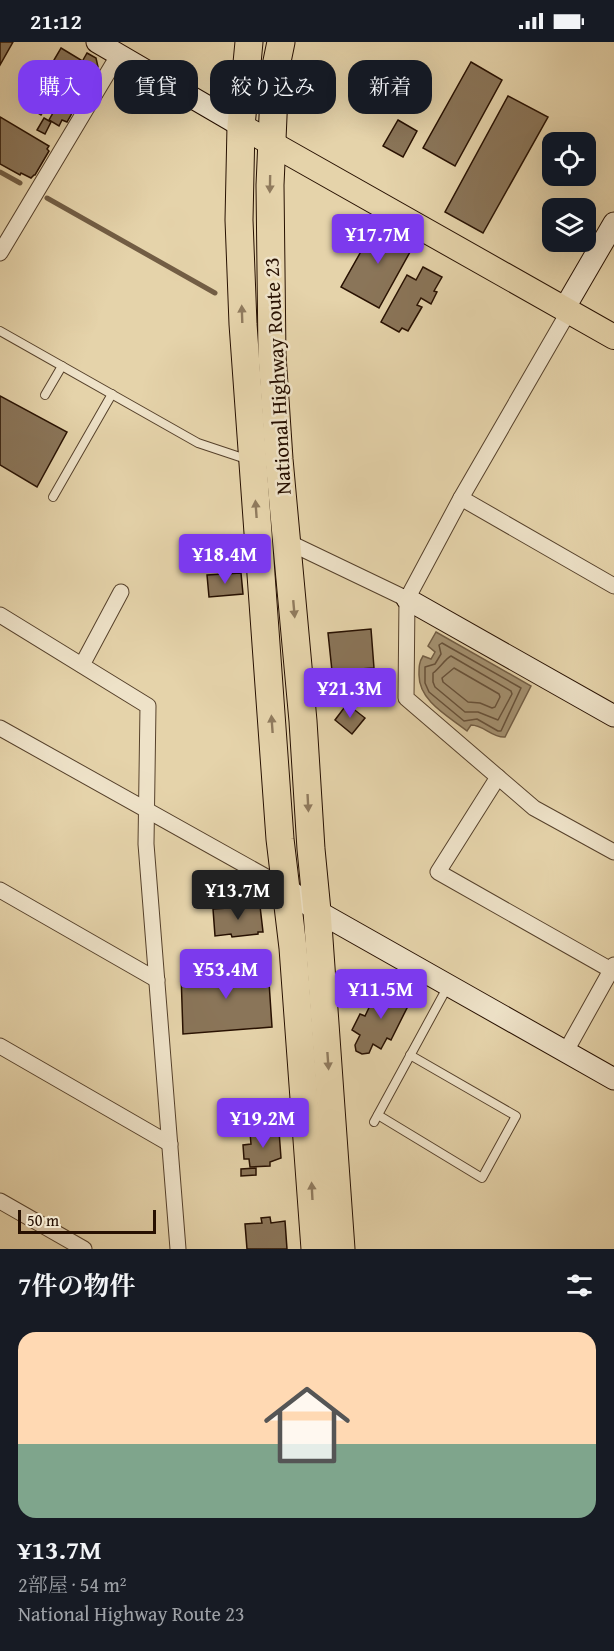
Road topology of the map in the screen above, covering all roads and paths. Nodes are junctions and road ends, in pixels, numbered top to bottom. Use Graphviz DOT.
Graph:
graph roads {
  1 [pos="249,42"];
  2 [pos="281,42"];
  3 [pos="109,47"];
  4 [pos="241,126"];
  5 [pos="271,143"];
  6 [pos="614,223"];
  7 [pos="0,254"];
  8 [pos="566,310"];
  9 [pos="0,331"];
  10 [pos="614,337"];
  11 [pos="62,366"];
  12 [pos="112,394"];
  13 [pos="45,395"];
  14 [pos="253,461"];
  15 [pos="53,497"];
  16 [pos="461,498"];
  17 [pos="288,542"];
  18 [pos="614,586"];
  19 [pos="121,592"];
  20 [pos="406,599"];
  21 [pos="0,615"];
  22 [pos="82,665"];
  23 [pos="300,686"];
  24 [pos="362,691"];
  25 [pos="614,716"];
  26 [pos="0,728"];
  27 [pos="498,777"];
  28 [pos="147,810"];
  29 [pos="614,852"];
  30 [pos="286,888"];
  31 [pos="0,890"];
  32 [pos="317,911"];
  33 [pos="613,967"];
  34 [pos="157,981"];
  35 [pos="448,984"];
  36 [pos="0,1047"];
  37 [pos="566,1051"];
  38 [pos="410,1054"];
  39 [pos="614,1079"];
  40 [pos="170,1144"];
  41 [pos="0,1201"];
  42 [pos="84,1249"];
  43 [pos="178,1249"];
  44 [pos="315,1249"];
  45 [pos="341,1249"];
  1 -- 4 [label="highway, National Highway Route 23"];
  2 -- 5 [label="highway, National Highway Route 23"];
  3 -- 4 [label="street"];
  3 -- 7 [label="street"];
  4 -- 5 [label="main road"];
  14 -- 4 [label="highway, National Highway Route 23, one-way"];
  5 -- 8 [label="main road"];
  5 -- 17 [label="highway, National Highway Route 23, one-way"];
  6 -- 8 [label="street"];
  8 -- 10 [label="main road"];
  8 -- 16 [label="street"];
  9 -- 11 [label="lane"];
  11 -- 12 [label="lane"];
  11 -- 13 [label="lane"];
  12 -- 14 [label="lane"];
  12 -- 15 [label="lane"];
  30 -- 14 [label="highway, National Highway Route 23, one-way"];
  16 -- 18 [label="street"];
  16 -- 20 [label="street"];
  17 -- 20 [label="street"];
  17 -- 23 [label="highway, National Highway Route 23, one-way"];
  19 -- 22 [label="street"];
  20 -- 25 [label="street"];
  20 -- 27 [label="street"];
  21 -- 22 [label="street"];
  22 -- 28 [label="street"];
  23 -- 24 [label="lane"];
  23 -- 32 [label="highway, National Highway Route 23, one-way"];
  26 -- 28 [label="street"];
  27 -- 29 [label="street"];
  27 -- 33 [label="street"];
  28 -- 30 [label="street"];
  28 -- 34 [label="street"];
  30 -- 32 [label="street"];
  44 -- 30 [label="highway, National Highway Route 23, one-way"];
  31 -- 34 [label="street"];
  32 -- 35 [label="street"];
  32 -- 45 [label="highway, National Highway Route 23, one-way"];
  33 -- 37 [label="street"];
  34 -- 40 [label="street"];
  35 -- 37 [label="street"];
  35 -- 38 [label="lane"];
  36 -- 40 [label="street"];
  37 -- 39 [label="street"];
  38 -- 38 [label="lane"];
  40 -- 43 [label="street"];
  41 -- 42 [label="street"];
}
